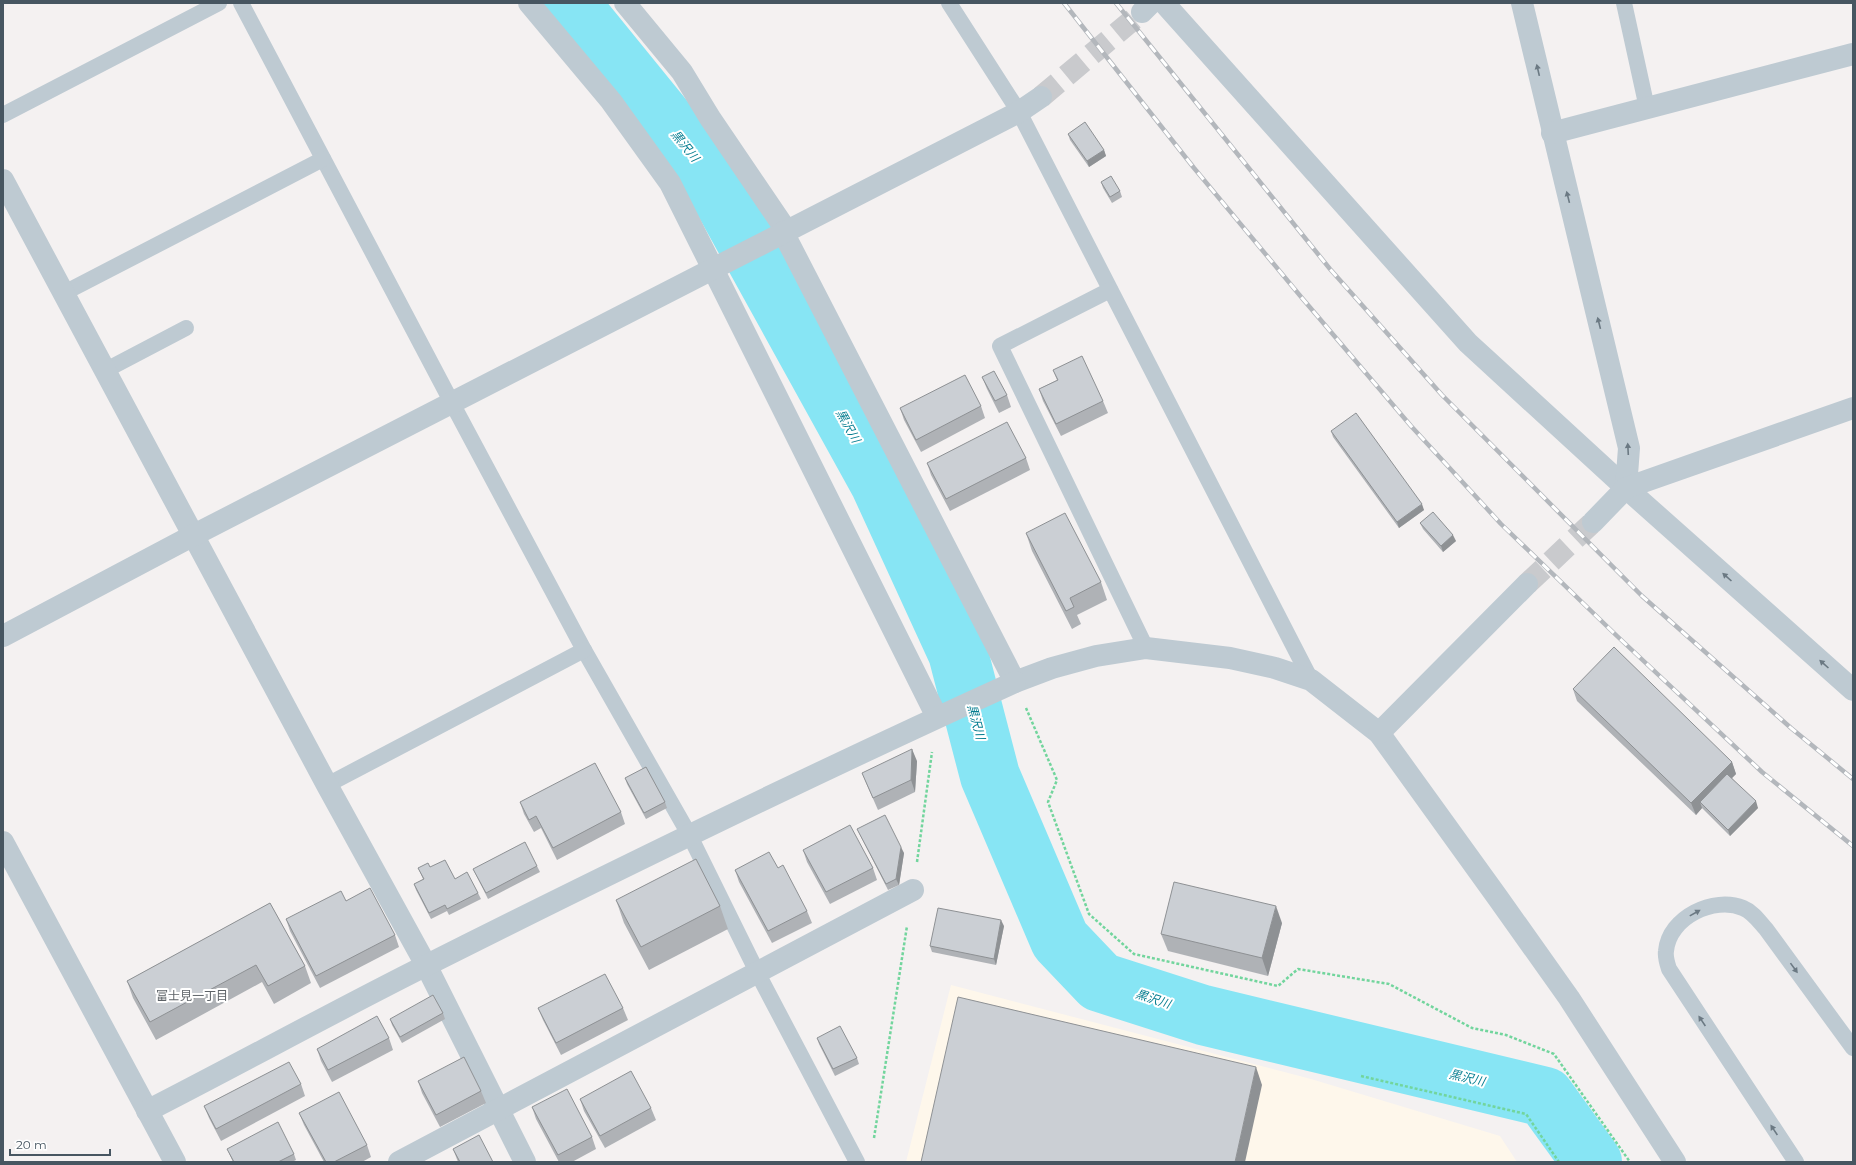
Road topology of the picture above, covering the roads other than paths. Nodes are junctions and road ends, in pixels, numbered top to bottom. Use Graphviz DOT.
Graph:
graph roads {
  1 [pos="219,3"];
  2 [pos="241,3"];
  3 [pos="529,3"];
  4 [pos="625,3"];
  5 [pos="949,3"];
  6 [pos="1164,3"];
  7 [pos="1522,3"];
  8 [pos="1624,3"];
  9 [pos="1853,54"];
  10 [pos="1041,97"];
  11 [pos="1647,108"];
  12 [pos="1018,112"];
  13 [pos="3,115"];
  14 [pos="1552,133"];
  15 [pos="323,159"];
  16 [pos="3,180"];
  17 [pos="785,231"];
  18 [pos="713,269"];
  19 [pos="1110,290"];
  20 [pos="64,293"];
  21 [pos="186,328"];
  22 [pos="106,370"];
  23 [pos="452,402"];
  24 [pos="1853,408"];
  25 [pos="1626,488"];
  26 [pos="1592,522"];
  27 [pos="194,535"];
  28 [pos="1527,584"];
  29 [pos="3,636"];
  30 [pos="1146,648"];
  31 [pos="584,650"];
  32 [pos="1311,680"];
  33 [pos="1015,682"];
  34 [pos="1853,690"];
  35 [pos="937,717"];
  36 [pos="1379,733"];
  37 [pos="327,785"];
  38 [pos="690,836"];
  39 [pos="3,842"];
  40 [pos="913,890"];
  41 [pos="426,965"];
  42 [pos="757,972"];
  43 [pos="1853,1048"];
  44 [pos="498,1110"];
  45 [pos="147,1111"];
  46 [pos="175,1162"];
  47 [pos="399,1162"];
  48 [pos="525,1162"];
  49 [pos="858,1162"];
  50 [pos="1675,1162"];
  51 [pos="1796,1162"];
  1 -- 13 [label="lane"];
  2 -- 15 [label="lane"];
  3 -- 18 [label="street"];
  4 -- 17 [label="street"];
  5 -- 12 [label="lane"];
  6 -- 25 [label="street"];
  14 -- 7 [label="street, one-way"];
  8 -- 11 [label="lane"];
  9 -- 11 [label="street"];
  10 -- 12 [label="street"];
  11 -- 14 [label="street"];
  12 -- 17 [label="street"];
  12 -- 19 [label="lane"];
  25 -- 14 [label="street, one-way"];
  15 -- 20 [label="lane"];
  15 -- 23 [label="lane"];
  16 -- 20 [label="street"];
  17 -- 18 [label="street"];
  17 -- 33 [label="street"];
  18 -- 23 [label="street"];
  18 -- 35 [label="street"];
  19 -- 30 [label="lane"];
  19 -- 32 [label="lane"];
  20 -- 22 [label="street"];
  21 -- 22 [label="lane"];
  22 -- 27 [label="street"];
  23 -- 27 [label="street"];
  23 -- 31 [label="lane"];
  24 -- 25 [label="street"];
  25 -- 26 [label="street"];
  34 -- 25 [label="street, one-way"];
  27 -- 29 [label="street"];
  27 -- 37 [label="street"];
  28 -- 36 [label="street"];
  30 -- 32 [label="street"];
  30 -- 33 [label="street"];
  31 -- 37 [label="lane"];
  31 -- 38 [label="lane"];
  32 -- 36 [label="street"];
  33 -- 35 [label="street"];
  35 -- 38 [label="street"];
  36 -- 50 [label="street"];
  37 -- 41 [label="street"];
  38 -- 41 [label="street"];
  38 -- 42 [label="lane"];
  39 -- 45 [label="street"];
  40 -- 42 [label="street"];
  41 -- 44 [label="street"];
  41 -- 45 [label="street"];
  42 -- 44 [label="street"];
  42 -- 49 [label="lane"];
  51 -- 43 [label="lane, one-way"];
  44 -- 47 [label="street"];
  44 -- 48 [label="street"];
  45 -- 46 [label="street"];
}
